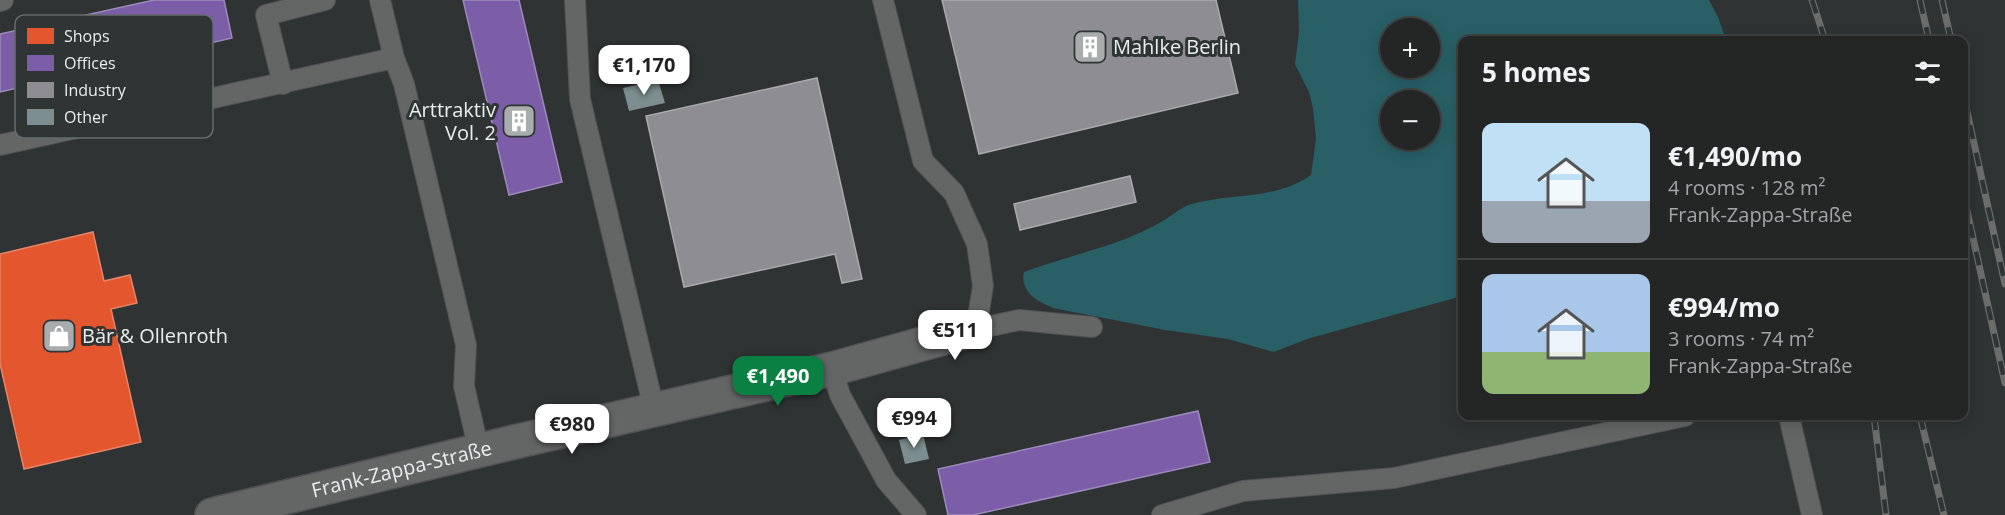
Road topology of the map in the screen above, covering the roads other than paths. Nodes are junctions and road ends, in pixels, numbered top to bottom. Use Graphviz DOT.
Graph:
graph roads {
  1 [pos="325,0"];
  2 [pos="380,0"];
  3 [pos="575,0"];
  4 [pos="883,0"];
  5 [pos="394,58"];
  6 [pos="283,84"];
  7 [pos="213,99"];
  8 [pos="33,138"];
  9 [pos="0,146"];
  10 [pos="1092,327"];
  11 [pos="976,328"];
  12 [pos="832,369"];
  13 [pos="654,409"];
  14 [pos="1650,420"];
  15 [pos="1790,420"];
  16 [pos="479,450"];
  17 [pos="212,515"];
  18 [pos="916,515"];
  19 [pos="1162,515"];
  20 [pos="1812,515"];
  1 -- 6 [label="lane"];
  2 -- 5 [label="lane"];
  3 -- 13 [label="lane"];
  4 -- 11 [label="lane"];
  5 -- 6 [label="lane"];
  5 -- 16 [label="lane"];
  6 -- 7 [label="lane"];
  8 -- 9 [label="lane"];
  10 -- 11 [label="lane"];
  11 -- 12 [label="street, Frank-Zappa-Straße"];
  12 -- 13 [label="street, Frank-Zappa-Straße"];
  12 -- 18 [label="lane"];
  13 -- 16 [label="street, Frank-Zappa-Straße"];
  14 -- 19 [label="lane"];
  15 -- 20 [label="lane"];
  16 -- 17 [label="street, Frank-Zappa-Straße"];
}
